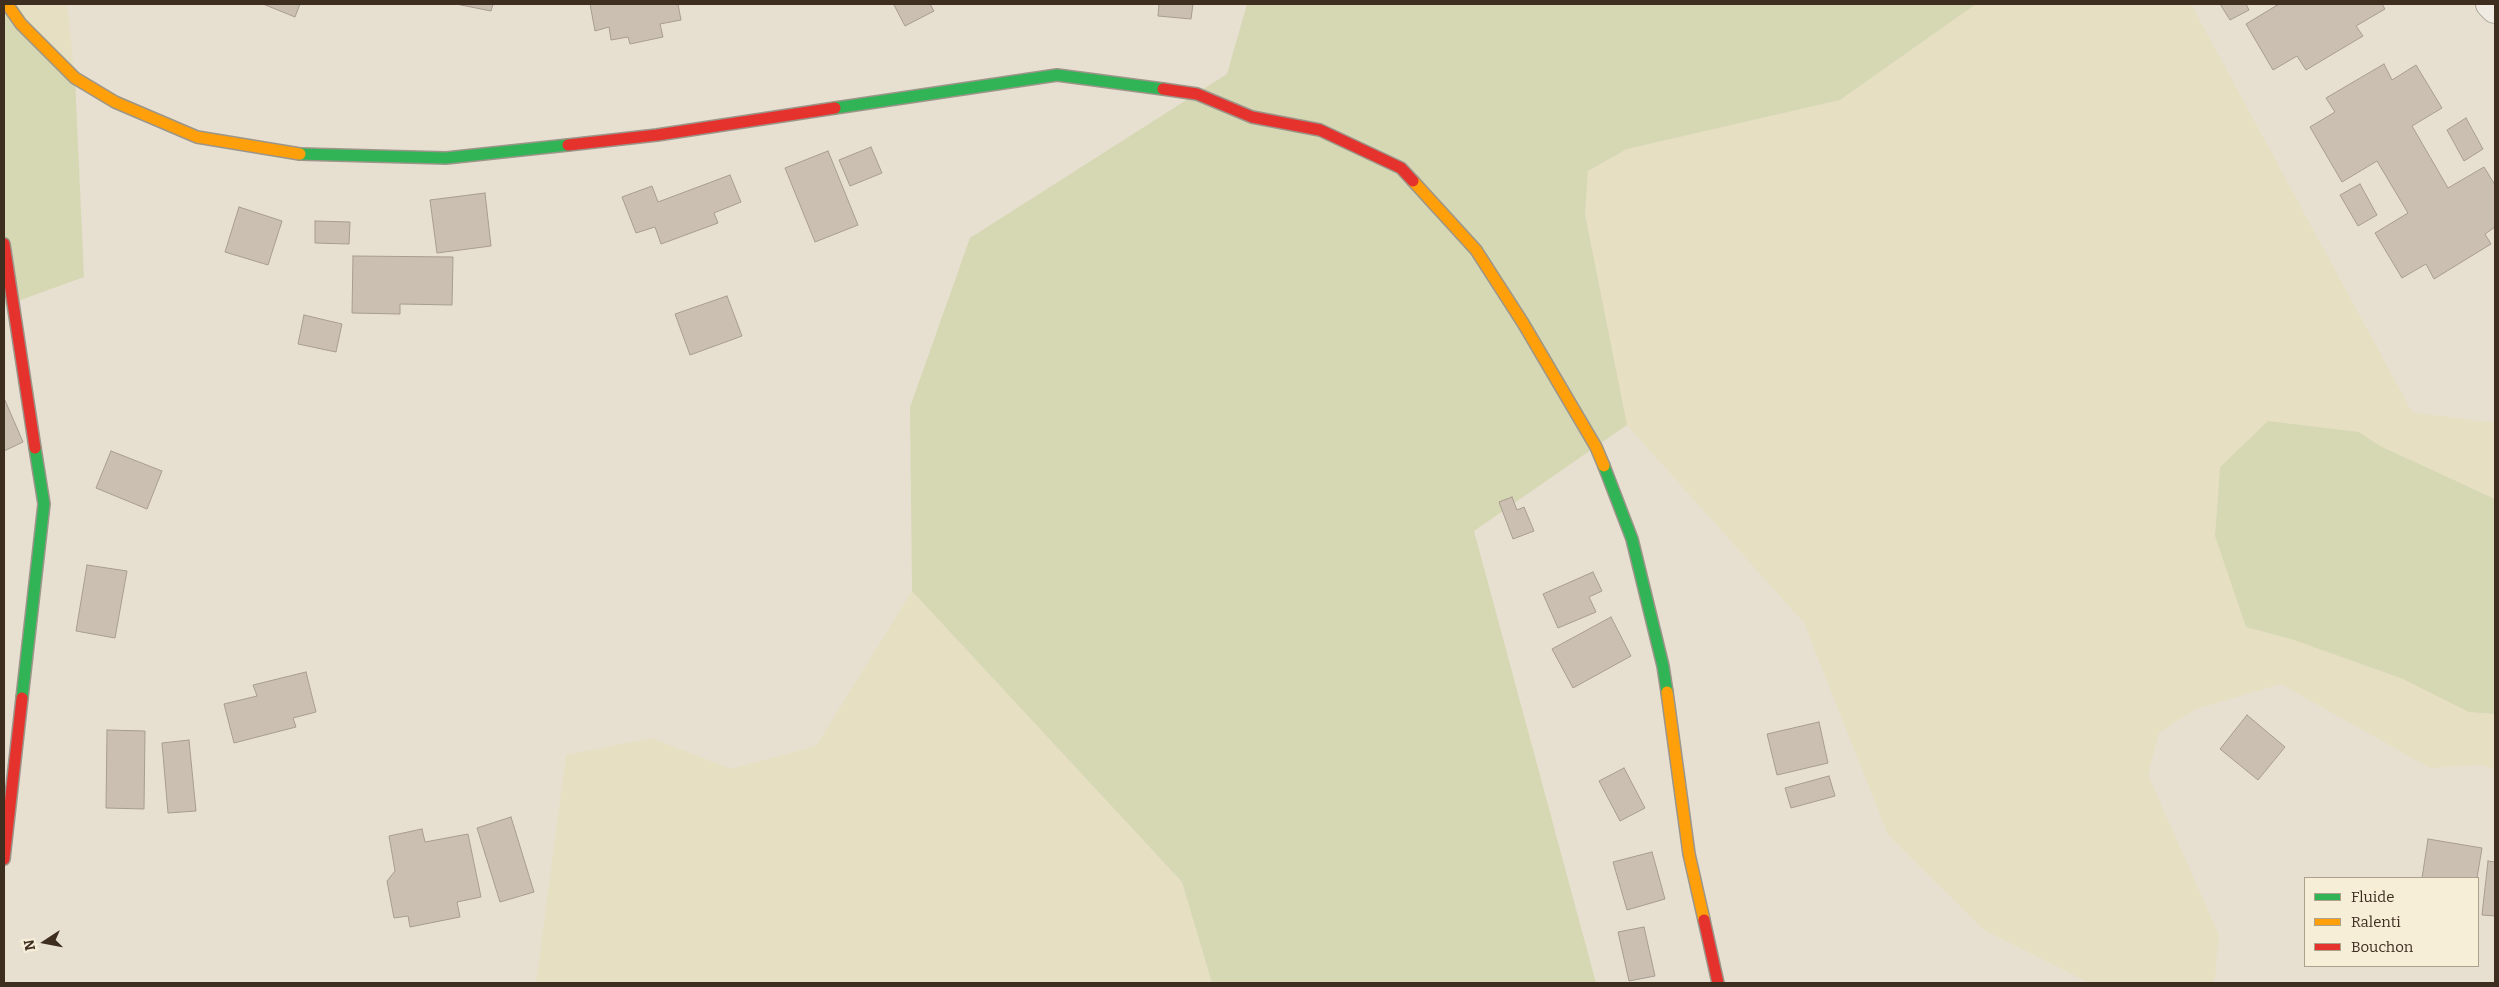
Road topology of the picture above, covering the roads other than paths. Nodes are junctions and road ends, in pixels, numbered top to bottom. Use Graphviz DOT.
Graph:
graph roads {
  1 [pos="7,4"];
  2 [pos="2490,4"];
  3 [pos="2495,9"];
  4 [pos="4,244"];
  5 [pos="4,859"];
  6 [pos="1718,983"];
  1 -- 6 [label="street"];
  2 -- 3 [label="street"];
  4 -- 5 [label="street"];
}
